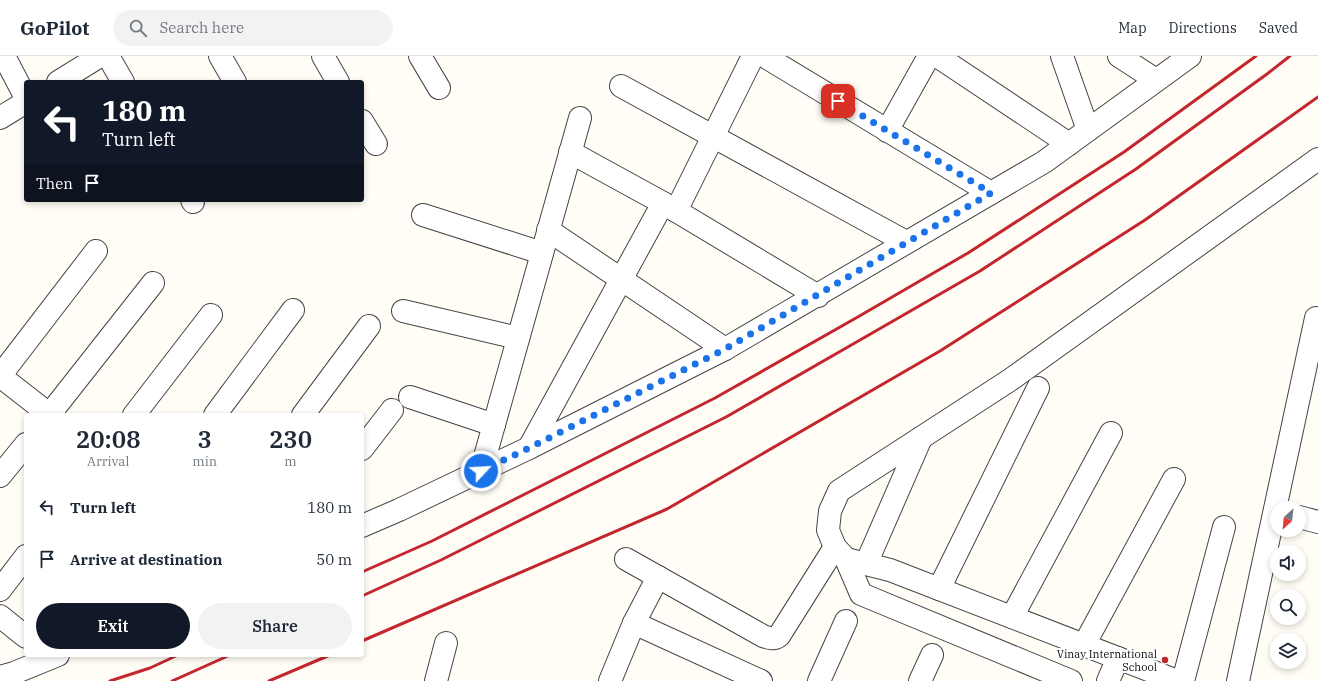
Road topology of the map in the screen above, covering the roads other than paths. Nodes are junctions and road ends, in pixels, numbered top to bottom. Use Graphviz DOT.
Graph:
graph roads {
  1 [pos="4,56"];
  2 [pos="100,56"];
  3 [pos="108,56"];
  4 [pos="220,56"];
  5 [pos="323,56"];
  6 [pos="420,56"];
  7 [pos="753,56"];
  8 [pos="764,56"];
  9 [pos="929,56"];
  10 [pos="937,56"];
  11 [pos="1062,56"];
  12 [pos="1119,56"];
  13 [pos="1190,56"];
  14 [pos="61,80"];
  15 [pos="122,80"];
  16 [pos="234,80"];
  17 [pos="337,80"];
  18 [pos="1156,80"];
  19 [pos="621,86"];
  20 [pos="439,88"];
  21 [pos="24,94"];
  22 [pos="24,103"];
  23 [pos="0,118"];
  24 [pos="580,118"];
  25 [pos="364,124"];
  26 [pos="1088,130"];
  27 [pos="887,131"];
  28 [pos="713,137"];
  29 [pos="376,144"];
  30 [pos="1069,144"];
  31 [pos="570,152"];
  32 [pos="1318,159"];
  33 [pos="991,193"];
  34 [pos="669,208"];
  35 [pos="423,214"];
  36 [pos="548,230"];
  37 [pos="906,242"];
  38 [pos="96,251"];
  39 [pos="542,253"];
  40 [pos="622,279"];
  41 [pos="152,283"];
  42 [pos="818,296"];
  43 [pos="293,310"];
  44 [pos="404,311"];
  45 [pos="211,315"];
  46 [pos="1316,318"];
  47 [pos="369,326"];
  48 [pos="518,338"];
  49 [pos="725,349"];
  50 [pos="1312,369"];
  51 [pos="0,376"];
  52 [pos="1038,388"];
  53 [pos="410,397"];
  54 [pos="392,410"];
  55 [pos="46,413"];
  56 [pos="51,413"];
  57 [pos="136,413"];
  58 [pos="216,413"];
  59 [pos="304,413"];
  60 [pos="494,425"];
  61 [pos="1110,433"];
  62 [pos="921,438"];
  63 [pos="24,446"];
  64 [pos="364,446"];
  65 [pos="529,448"];
  66 [pos="481,471"];
  67 [pos="0,476"];
  68 [pos="1174,479"];
  69 [pos="1279,501"];
  70 [pos="1306,519"];
  71 [pos="1318,522"];
  72 [pos="364,525"];
  73 [pos="1224,527"];
  74 [pos="1270,537"];
  75 [pos="849,557"];
  76 [pos="24,559"];
  77 [pos="626,559"];
  78 [pos="658,577"];
  79 [pos="939,589"];
  80 [pos="0,590"];
  81 [pos="0,616"];
  82 [pos="1012,617"];
  83 [pos="846,621"];
  84 [pos="634,623"];
  85 [pos="24,635"];
  86 [pos="446,643"];
  87 [pos="1084,645"];
  88 [pos="932,655"];
  89 [pos="51,657"];
  90 [pos="1118,658"];
  91 [pos="0,677"];
  92 [pos="436,681"];
  93 [pos="610,681"];
  94 [pos="762,681"];
  95 [pos="819,681"];
  96 [pos="920,681"];
  97 [pos="1071,681"];
  98 [pos="1108,681"];
  99 [pos="1177,681"];
  100 [pos="1183,681"];
  101 [pos="1238,681"];
  1 -- 21 [label="street"];
  2 -- 14 [label="street"];
  3 -- 15 [label="street"];
  4 -- 16 [label="street"];
  5 -- 17 [label="street"];
  6 -- 20 [label="street"];
  7 -- 28 [label="street"];
  8 -- 27 [label="street"];
  9 -- 27 [label="street"];
  10 -- 30 [label="street"];
  11 -- 26 [label="street"];
  12 -- 18 [label="street"];
  13 -- 18 [label="street"];
  18 -- 26 [label="street"];
  19 -- 28 [label="street"];
  22 -- 23 [label="street"];
  24 -- 31 [label="street"];
  25 -- 29 [label="street"];
  26 -- 30 [label="street"];
  27 -- 33 [label="street"];
  28 -- 34 [label="street"];
  28 -- 37 [label="street"];
  30 -- 33 [label="street"];
  31 -- 34 [label="street"];
  31 -- 36 [label="street"];
  32 -- 62 [label="street"];
  33 -- 37 [label="street"];
  34 -- 40 [label="street"];
  34 -- 42 [label="street"];
  35 -- 39 [label="street"];
  36 -- 39 [label="street"];
  36 -- 40 [label="street"];
  37 -- 42 [label="street"];
  38 -- 51 [label="street"];
  39 -- 48 [label="street"];
  40 -- 49 [label="street"];
  40 -- 65 [label="street"];
  41 -- 56 [label="street"];
  42 -- 49 [label="street"];
  43 -- 58 [label="street"];
  44 -- 48 [label="street"];
  45 -- 57 [label="street"];
  46 -- 50 [label="street"];
  47 -- 59 [label="street"];
  48 -- 60 [label="street"];
  49 -- 65 [label="street"];
  50 -- 69 [label="street"];
  51 -- 55 [label="street"];
  52 -- 79 [label="street"];
  53 -- 60 [label="street"];
  54 -- 64 [label="street"];
  60 -- 66 [label="street"];
  61 -- 82 [label="street"];
  62 -- 75 [label="street"];
  62 -- 75 [label="street"];
  63 -- 67 [label="street"];
  65 -- 66 [label="street"];
  66 -- 72 [label="street"];
  68 -- 87 [label="street"];
  70 -- 71 [label="street"];
  73 -- 100 [label="street"];
  74 -- 101 [label="street"];
  75 -- 78 [label="street"];
  75 -- 79 [label="street"];
  75 -- 97 [label="street"];
  76 -- 80 [label="street"];
  77 -- 78 [label="street"];
  78 -- 84 [label="street"];
  79 -- 82 [label="street"];
  81 -- 85 [label="street"];
  82 -- 87 [label="street"];
  83 -- 95 [label="street"];
  84 -- 93 [label="street"];
  84 -- 94 [label="street"];
  86 -- 92 [label="street"];
  87 -- 90 [label="street"];
  88 -- 96 [label="street"];
  89 -- 91 [label="street"];
  90 -- 98 [label="street"];
  90 -- 99 [label="street"];
}
